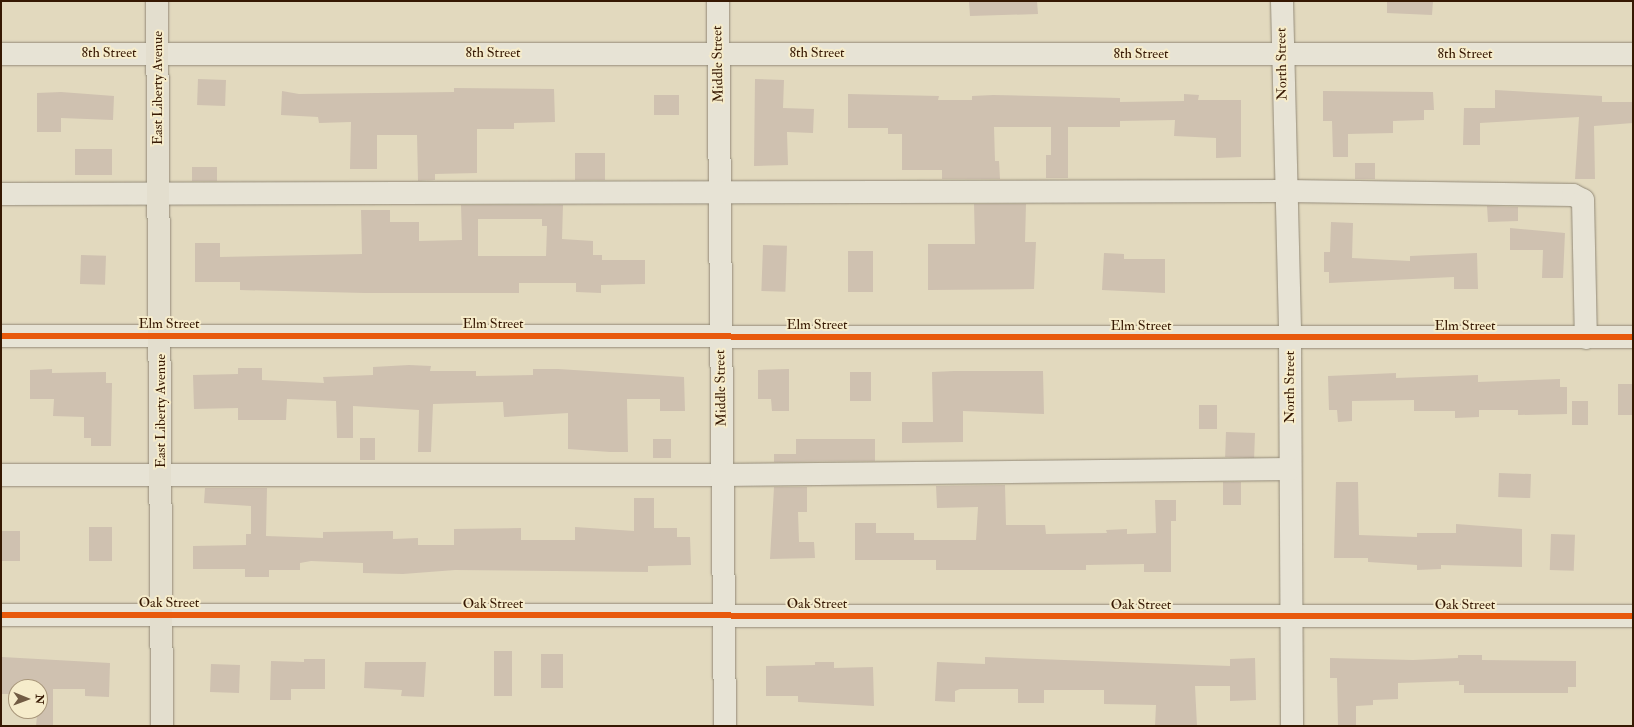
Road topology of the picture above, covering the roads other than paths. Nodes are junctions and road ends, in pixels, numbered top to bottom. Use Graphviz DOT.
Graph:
graph roads {
  1 [pos="157,1"];
  2 [pos="718,1"];
  3 [pos="1282,1"];
  4 [pos="158,52"];
  5 [pos="718,53"];
  6 [pos="1,54"];
  7 [pos="1633,54"];
  8 [pos="1282,55"];
  9 [pos="1286,192"];
  10 [pos="720,193"];
  11 [pos="1,194"];
  12 [pos="158,195"];
  13 [pos="1,336"];
  14 [pos="161,336"];
  15 [pos="720,337"];
  16 [pos="1633,337"];
  17 [pos="1290,338"];
  18 [pos="1586,338"];
  19 [pos="1290,469"];
  20 [pos="721,475"];
  21 [pos="1,476"];
  22 [pos="161,477"];
  23 [pos="1,615"];
  24 [pos="162,615"];
  25 [pos="723,616"];
  26 [pos="1633,616"];
  27 [pos="1291,617"];
  28 [pos="162,726"];
  29 [pos="725,726"];
  30 [pos="1292,726"];
  1 -- 4 [label="main road, East Liberty Avenue"];
  2 -- 5 [label="street, Middle Street"];
  3 -- 8 [label="street, North Street"];
  4 -- 5 [label="street, 8th Street"];
  4 -- 6 [label="street, 8th Street"];
  4 -- 12 [label="main road, East Liberty Avenue"];
  5 -- 8 [label="street, 8th Street"];
  5 -- 10 [label="street, Middle Street"];
  7 -- 8 [label="street, 8th Street"];
  8 -- 9 [label="street, North Street"];
  9 -- 10 [label="street"];
  9 -- 17 [label="street, North Street"];
  9 -- 18 [label="street"];
  10 -- 12 [label="street"];
  10 -- 15 [label="street, Middle Street"];
  11 -- 12 [label="street"];
  12 -- 14 [label="main road, East Liberty Avenue"];
  13 -- 14 [label="street, Elm Street"];
  14 -- 15 [label="street, Elm Street"];
  14 -- 22 [label="main road, East Liberty Avenue"];
  15 -- 17 [label="street, Elm Street"];
  15 -- 20 [label="street, Middle Street"];
  16 -- 18 [label="street, Elm Street"];
  17 -- 18 [label="street, Elm Street"];
  17 -- 19 [label="street, North Street"];
  19 -- 20 [label="street"];
  19 -- 27 [label="street, North Street"];
  20 -- 22 [label="street"];
  20 -- 25 [label="street, Middle Street"];
  21 -- 22 [label="street"];
  22 -- 24 [label="main road, East Liberty Avenue"];
  23 -- 24 [label="street, Oak Street"];
  24 -- 25 [label="street, Oak Street"];
  24 -- 28 [label="main road, East Liberty Avenue"];
  25 -- 27 [label="street, Oak Street"];
  25 -- 29 [label="street, Middle Street"];
  26 -- 27 [label="street, Oak Street"];
  27 -- 30 [label="street, North Street"];
}
